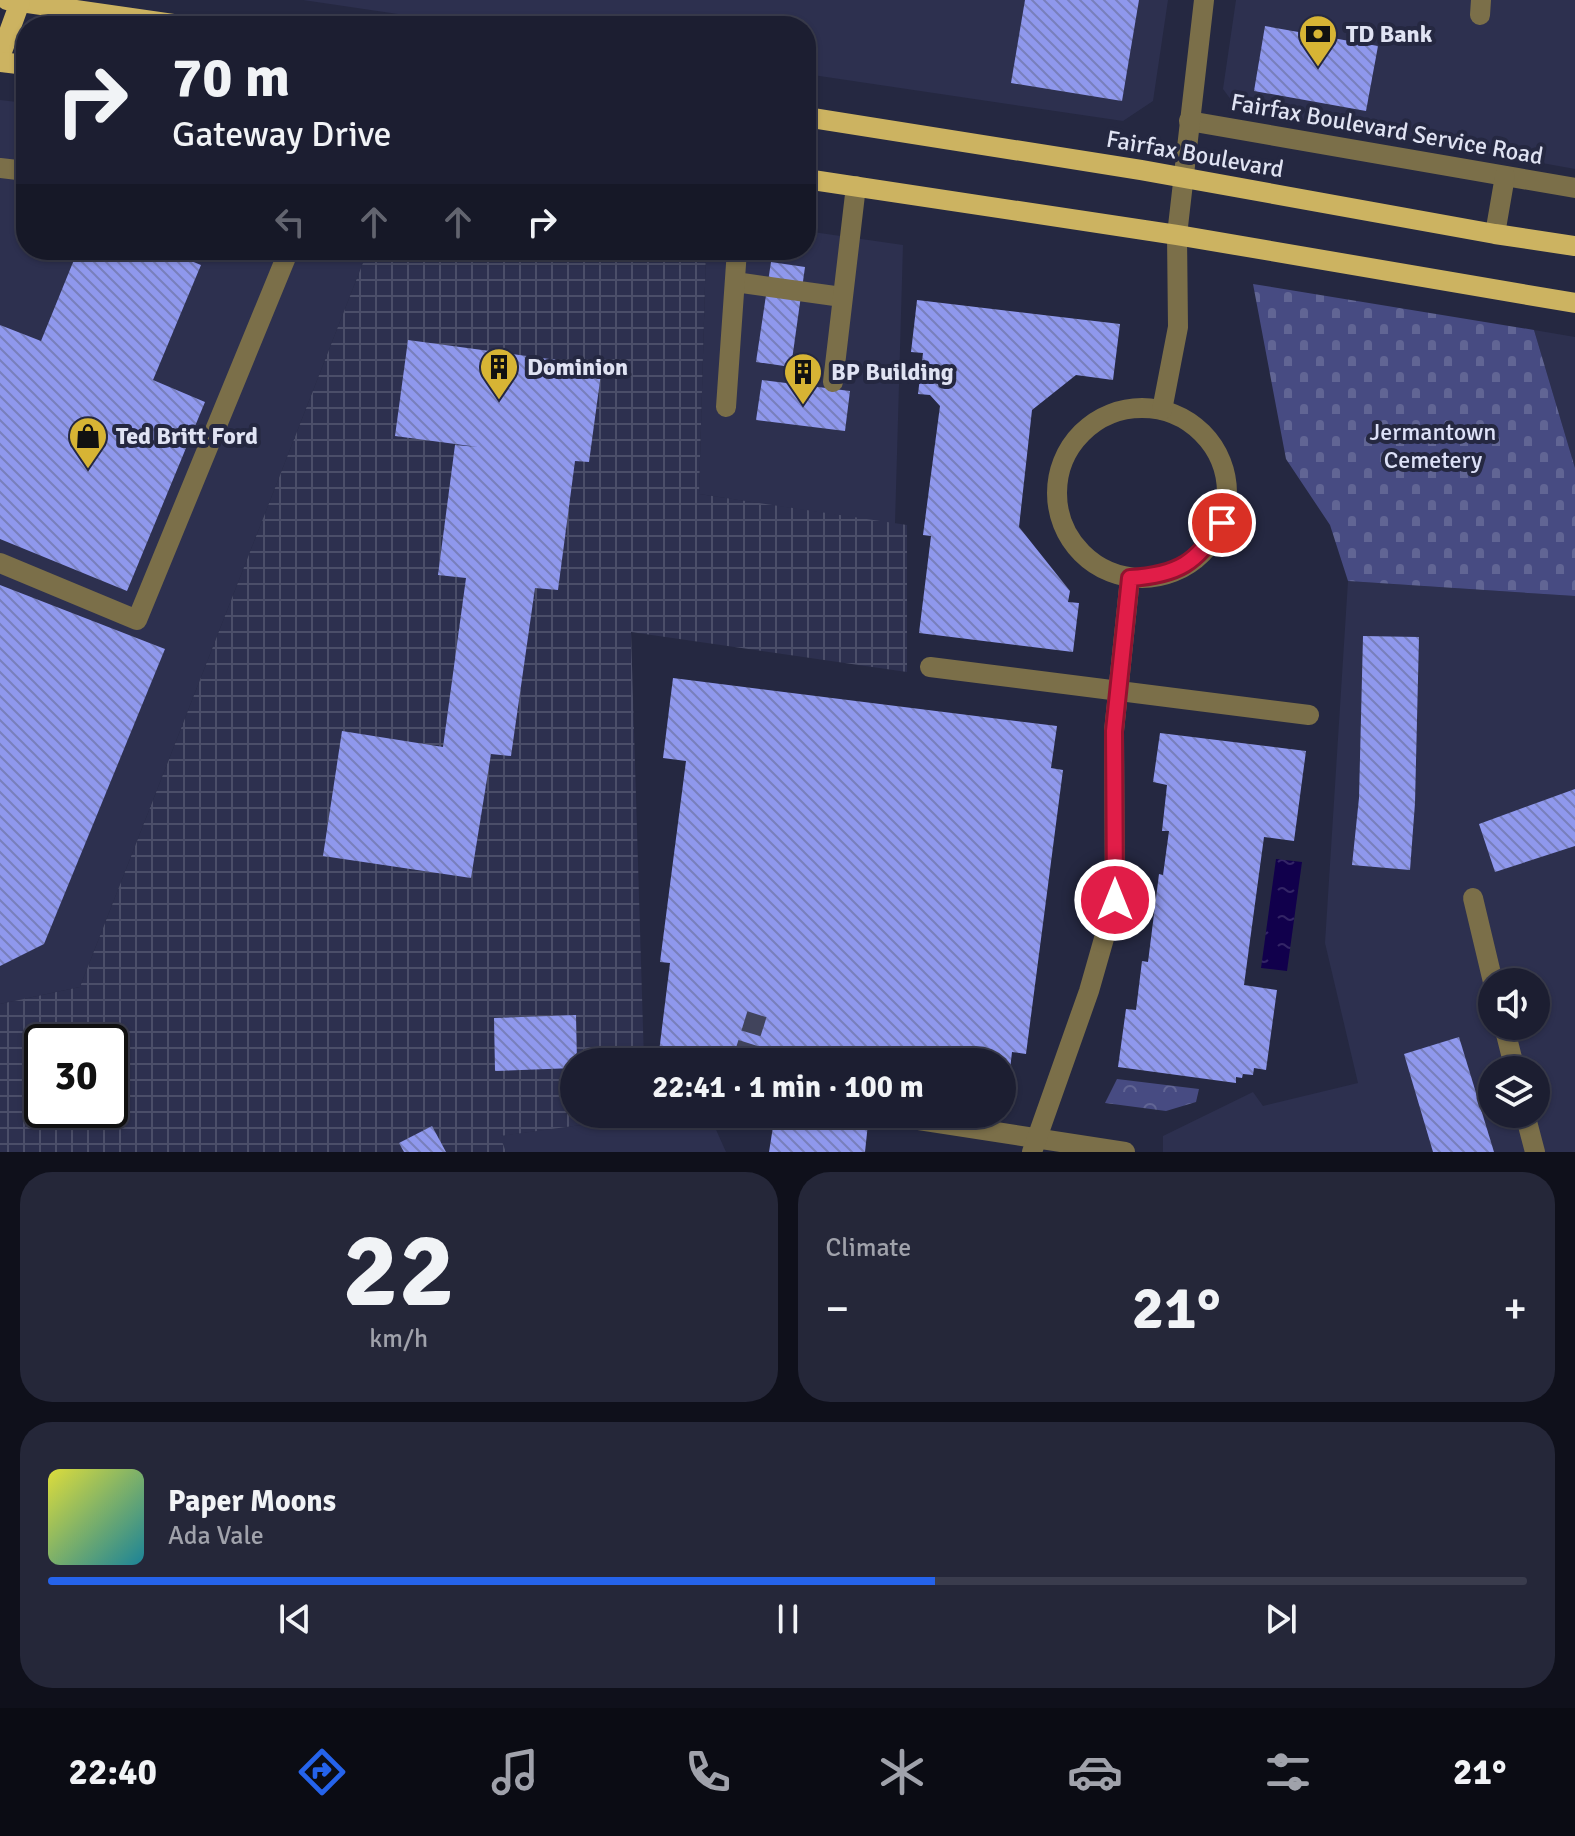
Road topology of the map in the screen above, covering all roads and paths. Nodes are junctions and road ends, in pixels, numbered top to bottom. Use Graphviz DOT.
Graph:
graph roads {
  1 [pos="1204,0"];
  2 [pos="13,1"];
  3 [pos="117,16"];
  4 [pos="0,59"];
  5 [pos="816,119"];
  6 [pos="1189,121"];
  7 [pos="1505,176"];
  8 [pos="1182,177"];
  9 [pos="816,180"];
  10 [pos="856,186"];
  11 [pos="1575,188"];
  12 [pos="1495,234"];
  13 [pos="1177,235"];
  14 [pos="1575,246"];
  15 [pos="285,260"];
  16 [pos="736,260"];
  17 [pos="735,282"];
  18 [pos="842,297"];
  19 [pos="1575,303"];
  20 [pos="833,382"];
  21 [pos="726,407"];
  22 [pos="1162,410"];
  23 [pos="0,563"];
  24 [pos="1130,578"];
  25 [pos="930,667"];
  26 [pos="1117,690"];
  27 [pos="1309,715"];
  28 [pos="1473,898"];
  29 [pos="1490,968"];
  30 [pos="949,1128"];
  31 [pos="1529,1128"];
  32 [pos="1033,1145"];
  33 [pos="1125,1152"];
  34 [pos="1535,1152"];
  1 -- 6 [label="street"];
  2 -- 3 [label="main road"];
  2 -- 4 [label="main road"];
  5 -- 8 [label="main road, Fairfax Boulevard"];
  6 -- 7 [label="street, Fairfax Boulevard Service Road"];
  6 -- 8 [label="street"];
  7 -- 11 [label="street, Fairfax Boulevard Service Road"];
  7 -- 12 [label="street"];
  8 -- 12 [label="main road, Fairfax Boulevard"];
  8 -- 13 [label="street"];
  9 -- 10 [label="main road"];
  10 -- 13 [label="main road"];
  10 -- 18 [label="street"];
  12 -- 14 [label="main road, Fairfax Boulevard"];
  13 -- 19 [label="main road"];
  13 -- 22 [label="street"];
  15 -- 23 [label="street"];
  16 -- 17 [label="street"];
  17 -- 18 [label="street"];
  17 -- 21 [label="street"];
  18 -- 20 [label="street"];
  22 -- 24 [label="street"];
  22 -- 24 [label="street"];
  24 -- 26 [label="street"];
  25 -- 26 [label="street"];
  26 -- 27 [label="street"];
  26 -- 32 [label="street"];
  28 -- 29 [label="street"];
  30 -- 32 [label="street"];
  31 -- 34 [label="street"];
  32 -- 33 [label="street"];
}
